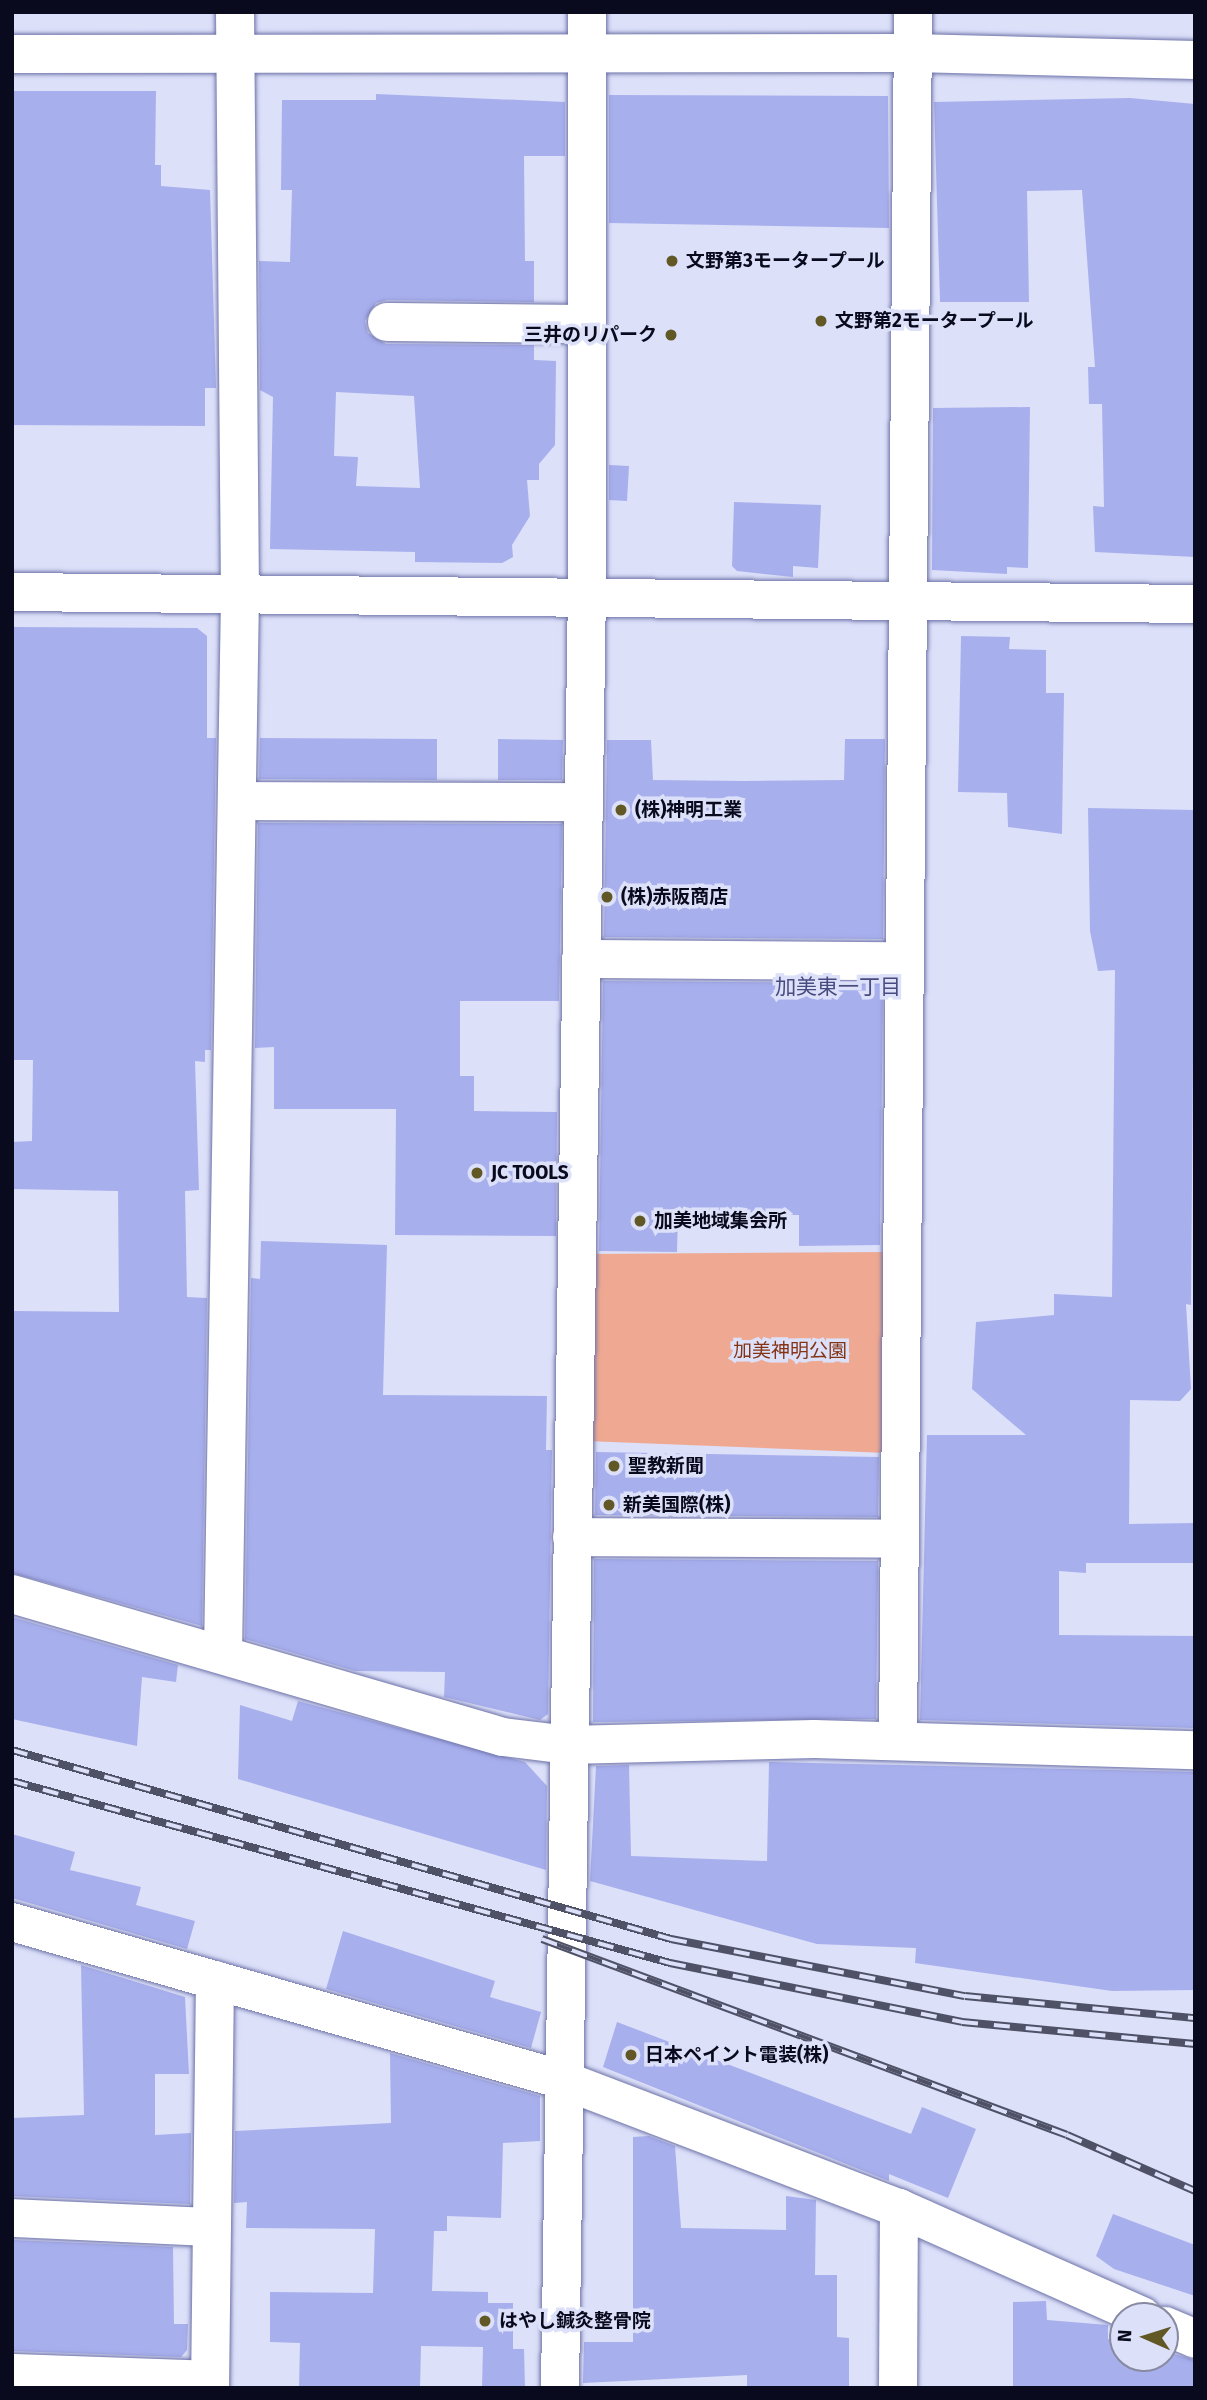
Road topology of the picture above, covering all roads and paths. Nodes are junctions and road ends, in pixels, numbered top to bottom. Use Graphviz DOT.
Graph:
graph roads {
  1 [pos="235,12"];
  2 [pos="587,12"];
  3 [pos="913,12"];
  4 [pos="586,53"];
  5 [pos="912,53"];
  6 [pos="12,54"];
  7 [pos="235,54"];
  8 [pos="1195,60"];
  9 [pos="387,322"];
  10 [pos="587,324"];
  11 [pos="12,592"];
  12 [pos="240,594"];
  13 [pos="587,598"];
  14 [pos="908,601"];
  15 [pos="1195,604"];
  16 [pos="237,801"];
  17 [pos="584,802"];
  18 [pos="581,959"];
  19 [pos="905,961"];
  20 [pos="572,1536"];
  21 [pos="900,1539"];
  22 [pos="12,1594"];
  23 [pos="223,1654"];
  24 [pos="898,1741"];
  25 [pos="569,1745"];
  26 [pos="1195,1750"];
  27 [pos="12,1922"];
  28 [pos="215,1980"];
  29 [pos="563,2080"];
  30 [pos="899,2208"];
  31 [pos="12,2218"];
  32 [pos="212,2227"];
  33 [pos="1110,2302"];
  34 [pos="1179,2333"];
  35 [pos="1195,2340"];
  36 [pos="12,2373"];
  37 [pos="210,2384"];
  38 [pos="560,2388"];
  39 [pos="898,2388"];
  1 -- 7 [label="street"];
  2 -- 4 [label="street"];
  3 -- 5 [label="street"];
  4 -- 5 [label="street"];
  4 -- 7 [label="street"];
  4 -- 10 [label="street"];
  5 -- 8 [label="street"];
  5 -- 14 [label="street"];
  6 -- 7 [label="street"];
  7 -- 12 [label="street"];
  9 -- 10 [label="street"];
  10 -- 13 [label="street"];
  11 -- 12 [label="street"];
  12 -- 13 [label="street"];
  12 -- 16 [label="street"];
  13 -- 14 [label="street"];
  13 -- 17 [label="street"];
  14 -- 15 [label="street"];
  14 -- 19 [label="street"];
  16 -- 17 [label="street"];
  16 -- 23 [label="street"];
  17 -- 18 [label="street"];
  18 -- 19 [label="street"];
  18 -- 20 [label="street"];
  19 -- 21 [label="street"];
  20 -- 21 [label="street"];
  20 -- 25 [label="street"];
  21 -- 24 [label="street"];
  22 -- 23 [label="street"];
  23 -- 25 [label="street"];
  24 -- 25 [label="street"];
  24 -- 26 [label="street"];
  25 -- 29 [label="street"];
  27 -- 28 [label="street"];
  28 -- 29 [label="street"];
  28 -- 32 [label="street"];
  29 -- 30 [label="street"];
  29 -- 38 [label="street"];
  30 -- 33 [label="street"];
  30 -- 39 [label="street"];
  31 -- 32 [label="street"];
  32 -- 37 [label="street"];
  34 -- 35 [label="street"];
  36 -- 37 [label="street"];
}
